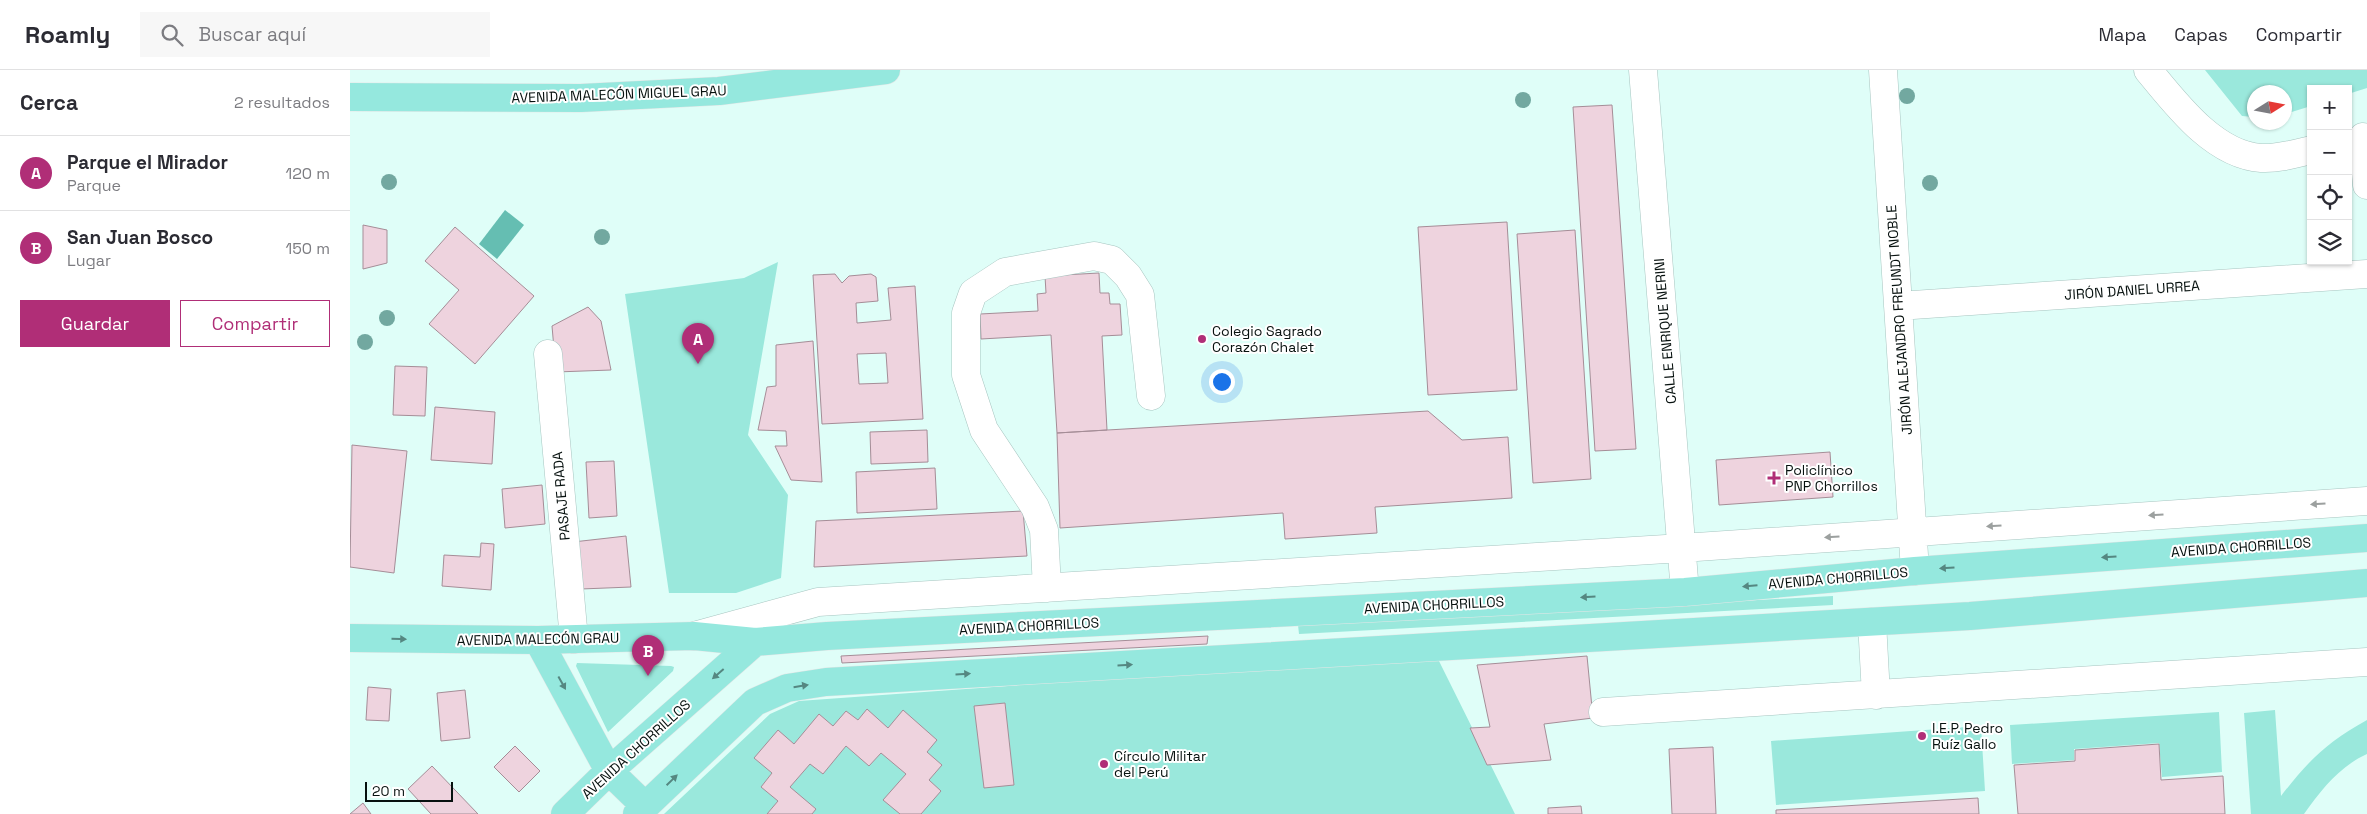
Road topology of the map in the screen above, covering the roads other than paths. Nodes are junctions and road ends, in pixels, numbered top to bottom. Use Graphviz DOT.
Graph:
graph roads {
  1 [pos="886,70"];
  2 [pos="1643,70"];
  3 [pos="1883,70"];
  4 [pos="2148,70"];
  5 [pos="350,98"];
  6 [pos="2359,138"];
  7 [pos="2307,151"];
  8 [pos="2367,186"];
  9 [pos="2367,274"];
  10 [pos="1898,306"];
  11 [pos="548,354"];
  12 [pos="1150,396"];
  13 [pos="2367,501"];
  14 [pos="1913,531"];
  15 [pos="2367,538"];
  16 [pos="1682,548"];
  17 [pos="1915,571"];
  18 [pos="2367,583"];
  19 [pos="1047,588"];
  20 [pos="1685,592"];
  21 [pos="1250,614"];
  22 [pos="1872,622"];
  23 [pos="694,636"];
  24 [pos="350,638"];
  25 [pos="574,639"];
  26 [pos="538,640"];
  27 [pos="755,642"];
  28 [pos="1253,658"];
  29 [pos="2367,662"];
  30 [pos="1876,695"];
  31 [pos="1603,712"];
  32 [pos="609,770"];
  33 [pos="641,810"];
  34 [pos="565,814"];
  1 -- 5 [label="main road, AVENIDA MALECÓN MIGUEL GRAU"];
  2 -- 16 [label="street, CALLE ENRIQUE NERINI"];
  3 -- 10 [label="street, JIRÓN ALEJANDRO FREUNDT NOBLE"];
  4 -- 7 [label="street"];
  6 -- 8 [label="street"];
  9 -- 10 [label="street, JIRÓN DANIEL URREA"];
  10 -- 14 [label="street, JIRÓN ALEJANDRO FREUNDT NOBLE"];
  11 -- 25 [label="street, PASAJE RADA"];
  12 -- 19 [label="street"];
  13 -- 14 [label="street, one-way"];
  14 -- 16 [label="street, one-way"];
  14 -- 17 [label="street, JIRÓN ALEJANDRO FREUNDT NOBLE"];
  15 -- 17 [label="main road, AVENIDA CHORRILLOS, one-way"];
  16 -- 19 [label="street"];
  16 -- 20 [label="street, CALLE ENRIQUE NERINI"];
  17 -- 20 [label="main road, AVENIDA CHORRILLOS, one-way"];
  18 -- 22 [label="main road"];
  19 -- 23 [label="street"];
  20 -- 21 [label="main road, AVENIDA CHORRILLOS, one-way"];
  21 -- 27 [label="main road, AVENIDA CHORRILLOS"];
  21 -- 28 [label="main road"];
  22 -- 28 [label="main road"];
  22 -- 30 [label="street"];
  23 -- 25 [label="main road, AVENIDA MALECÓN GRAU"];
  23 -- 27 [label="main road, AVENIDA MALECÓN GRAU"];
  24 -- 26 [label="main road, AVENIDA MALECÓN GRAU, one-way"];
  25 -- 26 [label="main road, AVENIDA MALECÓN GRAU"];
  26 -- 32 [label="main road, one-way"];
  27 -- 32 [label="main road, AVENIDA CHORRILLOS, one-way"];
  33 -- 28 [label="main road, one-way"];
  29 -- 30 [label="street"];
  30 -- 31 [label="street"];
  32 -- 33 [label="main road"];
  32 -- 34 [label="main road, AVENIDA CHORRILLOS"];
}
